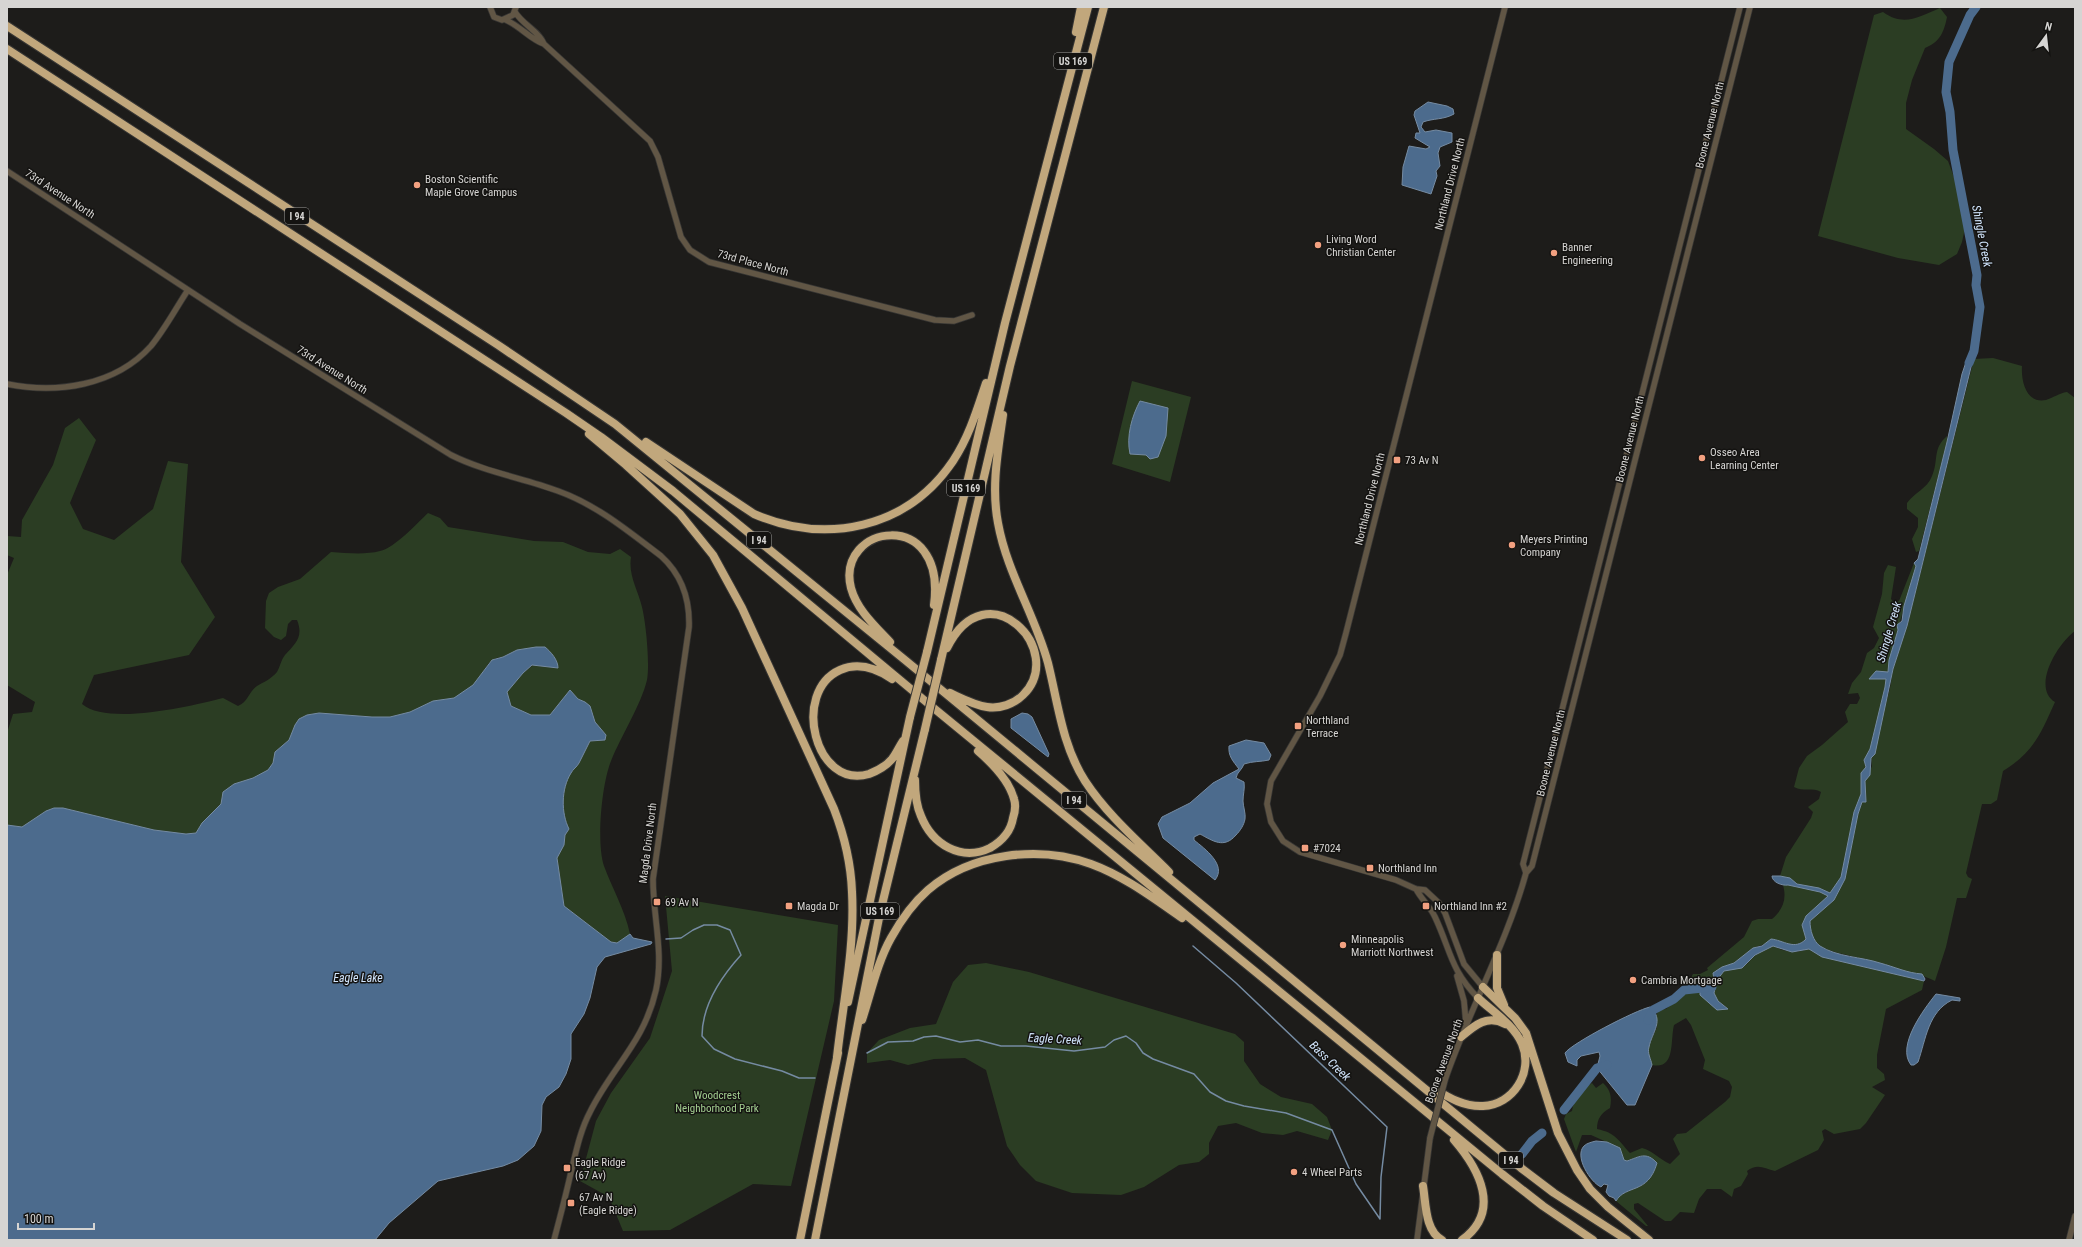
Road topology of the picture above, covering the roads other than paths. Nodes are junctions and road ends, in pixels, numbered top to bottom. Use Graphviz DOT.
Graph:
graph roads {
  1 [pos="1081,7"];
  2 [pos="1088,7"];
  3 [pos="1104,7"];
  4 [pos="1108,7"];
  5 [pos="1505,7"];
  6 [pos="1740,7"];
  7 [pos="1750,7"];
  8 [pos="488,8"];
  9 [pos="516,9"];
  10 [pos="506,20"];
  11 [pos="7,26"];
  12 [pos="1095,43"];
  13 [pos="544,44"];
  14 [pos="7,49"];
  15 [pos="1059,116"];
  16 [pos="7,171"];
  17 [pos="188,290"];
  18 [pos="972,315"];
  19 [pos="1005,323"];
  20 [pos="1010,366"];
  21 [pos="7,384"];
  22 [pos="542,398"];
  23 [pos="588,405"];
  24 [pos="661,556"];
  25 [pos="927,652"];
  26 [pos="941,660"];
  27 [pos="928,678"];
  28 [pos="942,690"];
  29 [pos="924,700"];
  30 [pos="936,710"];
  31 [pos="906,737"];
  32 [pos="914,768"];
  33 [pos="1526,873"];
  34 [pos="1416,889"];
  35 [pos="1207,909"];
  36 [pos="1220,943"];
  37 [pos="1497,955"];
  38 [pos="1456,970"];
  39 [pos="1483,987"];
  40 [pos="1478,998"];
  41 [pos="1509,1012"];
  42 [pos="1466,1025"];
  43 [pos="1513,1030"];
  44 [pos="1461,1037"];
  45 [pos="851,1055"];
  46 [pos="1386,1056"];
  47 [pos="837,1057"];
  48 [pos="1434,1119"];
  49 [pos="1423,1186"];
  50 [pos="2075,1216"];
  51 [pos="554,1240"];
  52 [pos="800,1240"];
  53 [pos="815,1240"];
  54 [pos="1417,1240"];
  55 [pos="1442,1240"];
  56 [pos="1462,1240"];
  57 [pos="1594,1240"];
  58 [pos="1627,1240"];
  59 [pos="1649,1240"];
  60 [pos="2069,1240"];
  1 -- 15 [label="highway"];
  2 -- 15 [label="highway, US 169"];
  3 -- 12 [label="highway, US 169"];
  4 -- 12 [label="highway"];
  5 -- 34 [label="street, Northland Drive North"];
  6 -- 33 [label="street, Boone Avenue North"];
  7 -- 33 [label="street, Boone Avenue North"];
  8 -- 10 [label="street, 73rd Place North"];
  9 -- 10 [label="street"];
  9 -- 13 [label="street, 73rd Place North"];
  10 -- 13 [label="street, 73rd Place North"];
  11 -- 23 [label="highway, I 94"];
  12 -- 20 [label="highway, US 169"];
  13 -- 18 [label="street, 73rd Place North"];
  14 -- 22 [label="highway, I 94"];
  15 -- 19 [label="highway, US 169"];
  16 -- 17 [label="street, 73rd Avenue North"];
  17 -- 21 [label="street"];
  17 -- 24 [label="street, 73rd Avenue North"];
  19 -- 23 [label="highway"];
  19 -- 25 [label="highway, US 169"];
  20 -- 26 [label="highway, US 169"];
  20 -- 35 [label="highway"];
  22 -- 29 [label="highway, I 94"];
  22 -- 47 [label="highway"];
  23 -- 27 [label="highway, I 94"];
  24 -- 51 [label="street, Magda Drive North"];
  25 -- 27 [label="highway"];
  25 -- 31 [label="highway, US 169, bridge"];
  26 -- 28 [label="highway"];
  26 -- 32 [label="highway, US 169, bridge"];
  27 -- 28 [label="highway, I 94"];
  28 -- 35 [label="highway, I 94"];
  29 -- 30 [label="highway, I 94"];
  29 -- 31 [label="highway"];
  30 -- 32 [label="highway"];
  30 -- 36 [label="highway, I 94"];
  31 -- 47 [label="highway, US 169"];
  32 -- 45 [label="highway, US 169"];
  33 -- 37 [label="street, Boone Avenue North"];
  34 -- 38 [label="street, Northland Drive North"];
  34 -- 39 [label="street, Northland Drive North"];
  35 -- 46 [label="highway, I 94"];
  36 -- 45 [label="highway"];
  36 -- 48 [label="highway, I 94"];
  37 -- 39 [label="street, Boone Avenue North"];
  37 -- 41 [label="highway"];
  38 -- 40 [label="street, Northland Drive North"];
  38 -- 42 [label="street"];
  39 -- 40 [label="street, Boone Avenue North"];
  39 -- 41 [label="highway"];
  40 -- 42 [label="street, Boone Avenue North"];
  40 -- 43 [label="highway"];
  41 -- 59 [label="highway"];
  42 -- 44 [label="street, Boone Avenue North"];
  43 -- 44 [label="highway"];
  43 -- 46 [label="highway"];
  44 -- 49 [label="street, Boone Avenue North, bridge"];
  45 -- 53 [label="highway, US 169"];
  46 -- 58 [label="highway, I 94"];
  47 -- 52 [label="highway, US 169"];
  48 -- 56 [label="highway"];
  48 -- 57 [label="highway, I 94"];
  49 -- 54 [label="street, Boone Avenue North"];
  49 -- 55 [label="highway"];
  50 -- 60 [label="street"];
}
